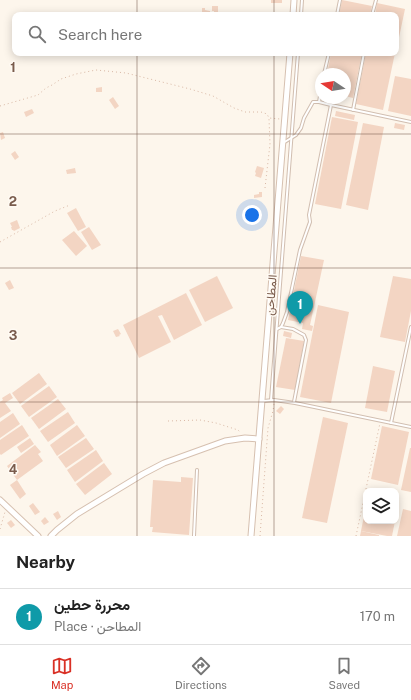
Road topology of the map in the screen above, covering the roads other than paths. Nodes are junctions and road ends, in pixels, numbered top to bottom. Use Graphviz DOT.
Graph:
graph roads {
  1 [pos="294,0"];
  2 [pos="302,0"];
  3 [pos="340,0"];
  4 [pos="376,0"];
  5 [pos="293,12"];
  6 [pos="300,12"];
  7 [pos="338,12"];
  8 [pos="373,12"];
  9 [pos="290,56"];
  10 [pos="298,56"];
  11 [pos="328,56"];
  12 [pos="363,56"];
  13 [pos="325,68"];
  14 [pos="315,102"];
  15 [pos="327,104"];
  16 [pos="331,105"];
  17 [pos="353,110"];
  18 [pos="411,122"];
  19 [pos="291,138"];
  20 [pos="282,144"];
  21 [pos="281,327"];
  22 [pos="411,327"];
  23 [pos="276,331"];
  24 [pos="271,400"];
  25 [pos="262,402"];
  26 [pos="294,402"];
  27 [pos="391,423"];
  28 [pos="411,427"];
  29 [pos="259,439"];
  30 [pos="197,470"];
  31 [pos="0,500"];
  32 [pos="38,536"];
  33 [pos="51,536"];
  34 [pos="194,536"];
  35 [pos="251,536"];
  1 -- 5 [label="main road"];
  2 -- 6 [label="lane"];
  3 -- 7 [label="lane"];
  4 -- 8 [label="lane"];
  9 -- 20 [label="main road, المطاحن"];
  10 -- 19 [label="lane"];
  11 -- 13 [label="lane"];
  12 -- 17 [label="lane"];
  14 -- 19 [label="lane"];
  15 -- 16 [label="lane"];
  16 -- 17 [label="lane"];
  16 -- 21 [label="lane"];
  17 -- 18 [label="lane"];
  19 -- 20 [label="lane"];
  19 -- 23 [label="lane"];
  20 -- 25 [label="main road, المطاحن"];
  21 -- 23 [label="lane"];
  21 -- 26 [label="lane"];
  22 -- 27 [label="lane"];
  23 -- 24 [label="lane"];
  24 -- 25 [label="lane"];
  24 -- 26 [label="lane"];
  25 -- 29 [label="main road, المطاحن"];
  26 -- 27 [label="lane"];
  27 -- 28 [label="lane"];
  29 -- 33 [label="main road"];
  29 -- 35 [label="main road, المطاحن"];
  30 -- 34 [label="lane"];
  31 -- 32 [label="main road"];
}
